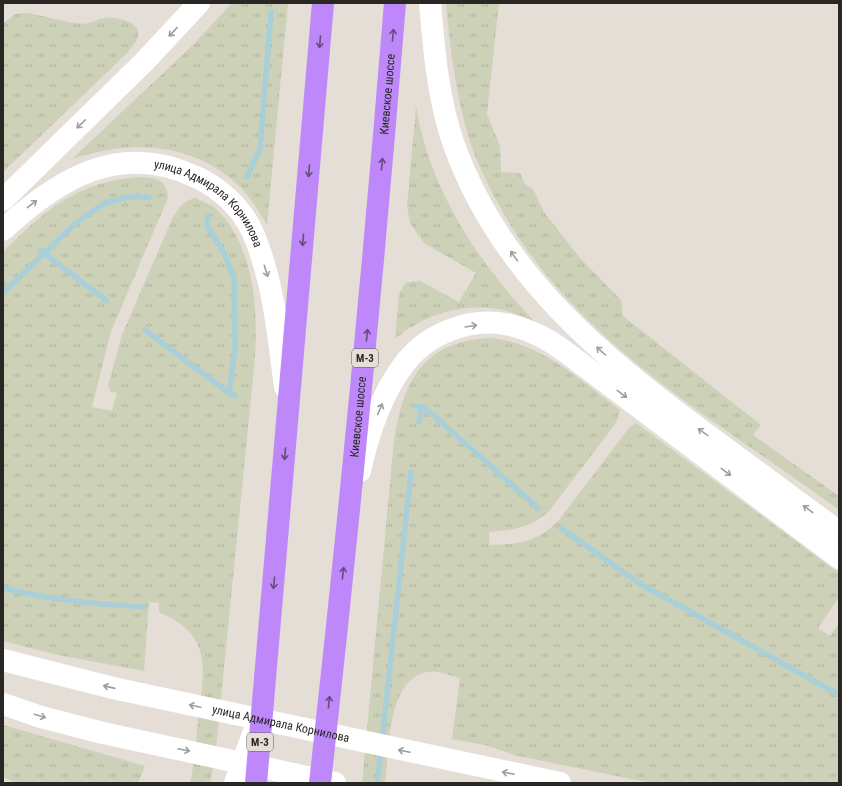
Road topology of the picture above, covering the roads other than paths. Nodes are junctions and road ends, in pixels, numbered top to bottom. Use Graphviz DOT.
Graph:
graph roads {
  1 [pos="199,3"];
  2 [pos="324,3"];
  3 [pos="395,3"];
  4 [pos="430,3"];
  5 [pos="3,200"];
  6 [pos="3,230"];
  7 [pos="289,415"];
  8 [pos="350,513"];
  9 [pos="839,532"];
  10 [pos="839,558"];
  11 [pos="3,660"];
  12 [pos="264,701"];
  13 [pos="3,704"];
  14 [pos="234,783"];
  15 [pos="256,783"];
  16 [pos="320,783"];
  17 [pos="335,783"];
  18 [pos="560,783"];
  1 -- 5 [label="main road, one-way"];
  2 -- 7 [label="highway, М-3, one-way"];
  8 -- 3 [label="highway, Киевское шоссе / М-3, one-way"];
  9 -- 4 [label="main road, one-way"];
  6 -- 7 [label="main road, улица Адмирала Корнилова, one-way"];
  7 -- 12 [label="highway, М-3, one-way"];
  8 -- 10 [label="main road, one-way"];
  16 -- 8 [label="highway, Киевское шоссе / М-3, one-way"];
  18 -- 11 [label="main road, улица Адмирала Корнилова, one-way"];
  12 -- 14 [label="street"];
  12 -- 15 [label="highway, М-3"];
  13 -- 17 [label="main road, one-way"];
}
